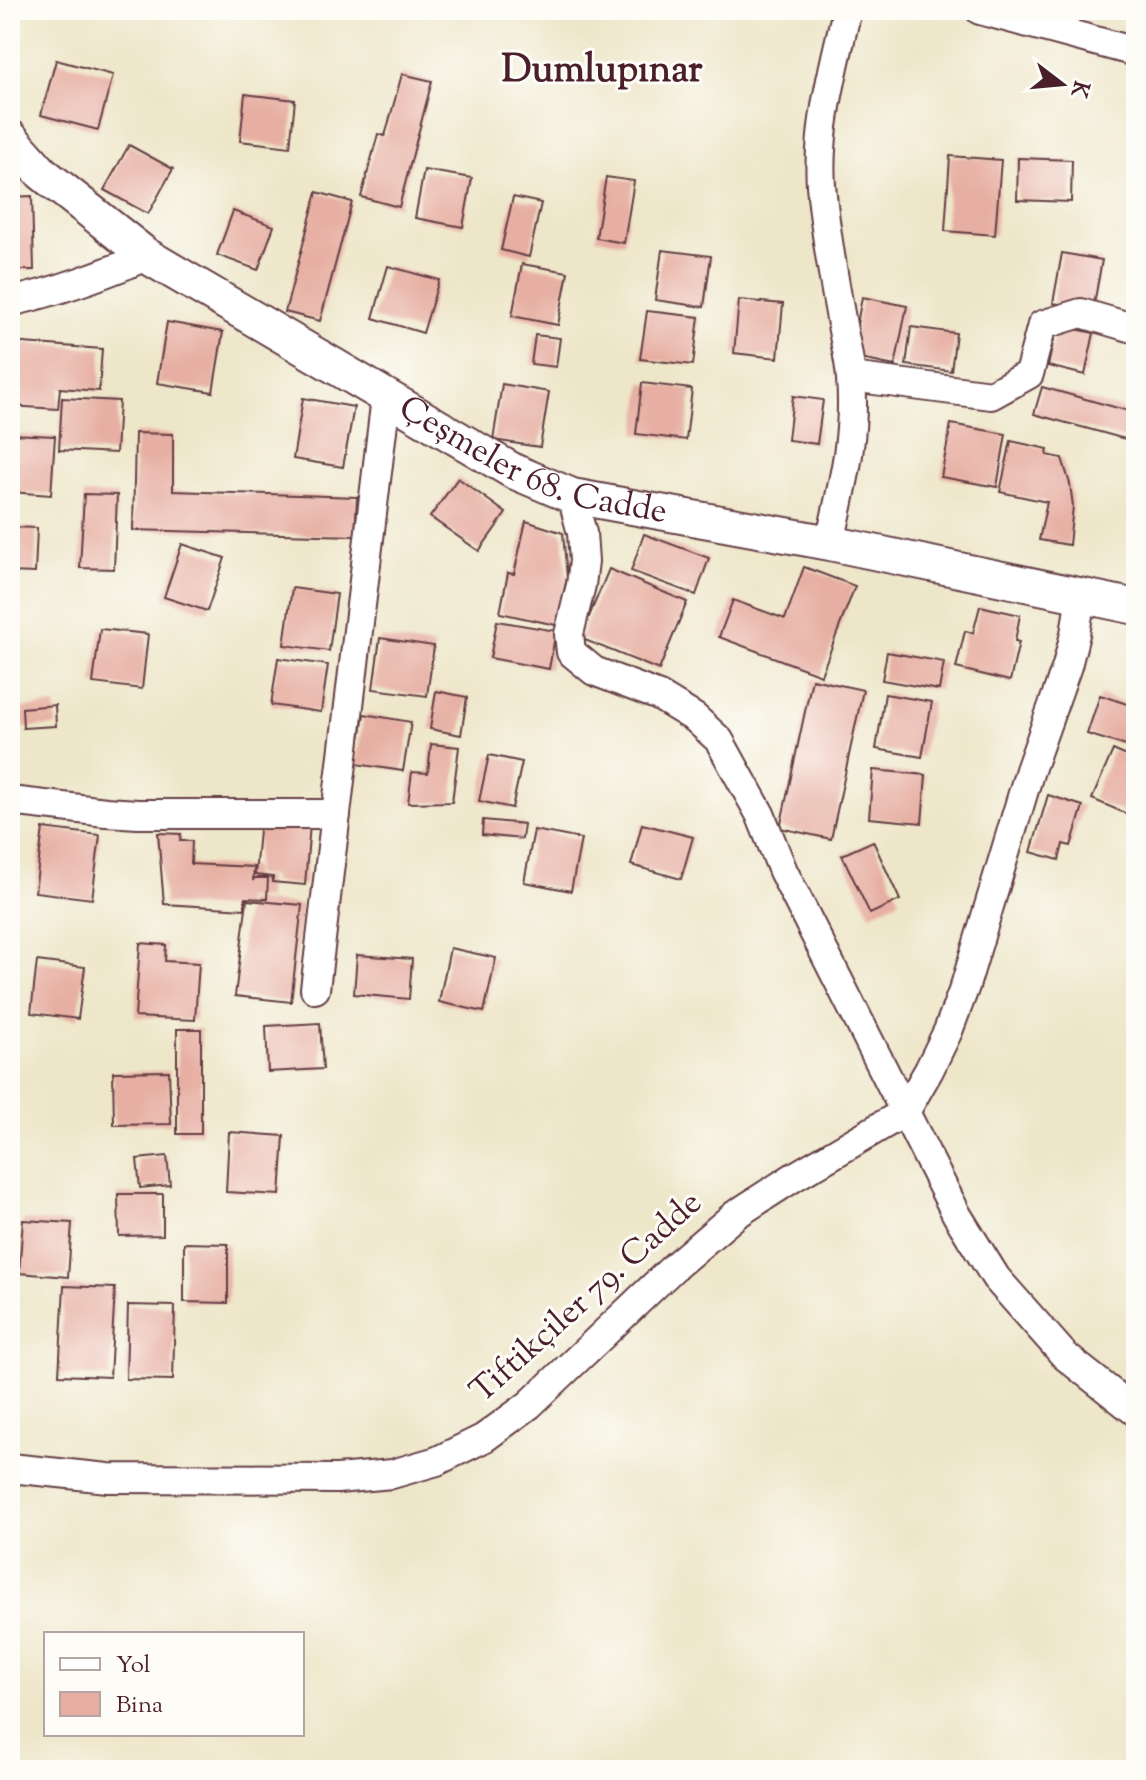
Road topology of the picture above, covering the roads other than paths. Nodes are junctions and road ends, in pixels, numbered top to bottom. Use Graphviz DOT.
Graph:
graph roads {
  1 [pos="847,10"];
  2 [pos="980,10"];
  3 [pos="1136,52"];
  4 [pos="10,137"];
  5 [pos="147,256"];
  6 [pos="10,302"];
  7 [pos="1136,329"];
  8 [pos="851,377"];
  9 [pos="386,397"];
  10 [pos="572,496"];
  11 [pos="830,543"];
  12 [pos="1081,595"];
  13 [pos="1136,607"];
  14 [pos="10,801"];
  15 [pos="336,814"];
  16 [pos="315,989"];
  17 [pos="905,1112"];
  18 [pos="1136,1412"];
  19 [pos="10,1468"];
  1 -- 8 [label="street"];
  2 -- 3 [label="street"];
  4 -- 5 [label="street, Çeşmeler 68. Cadde"];
  5 -- 6 [label="street"];
  5 -- 9 [label="street, Çeşmeler 68. Cadde"];
  7 -- 8 [label="street"];
  8 -- 11 [label="street"];
  9 -- 10 [label="street, Çeşmeler 68. Cadde"];
  9 -- 15 [label="street"];
  10 -- 11 [label="street, Çeşmeler 68. Cadde"];
  10 -- 17 [label="street"];
  11 -- 12 [label="street, Çeşmeler 68. Cadde"];
  12 -- 13 [label="street, Çeşmeler 68. Cadde"];
  12 -- 17 [label="street"];
  14 -- 15 [label="street"];
  15 -- 16 [label="street"];
  17 -- 18 [label="street"];
  17 -- 19 [label="street, Tiftikçiler 79. Cadde"];
}
